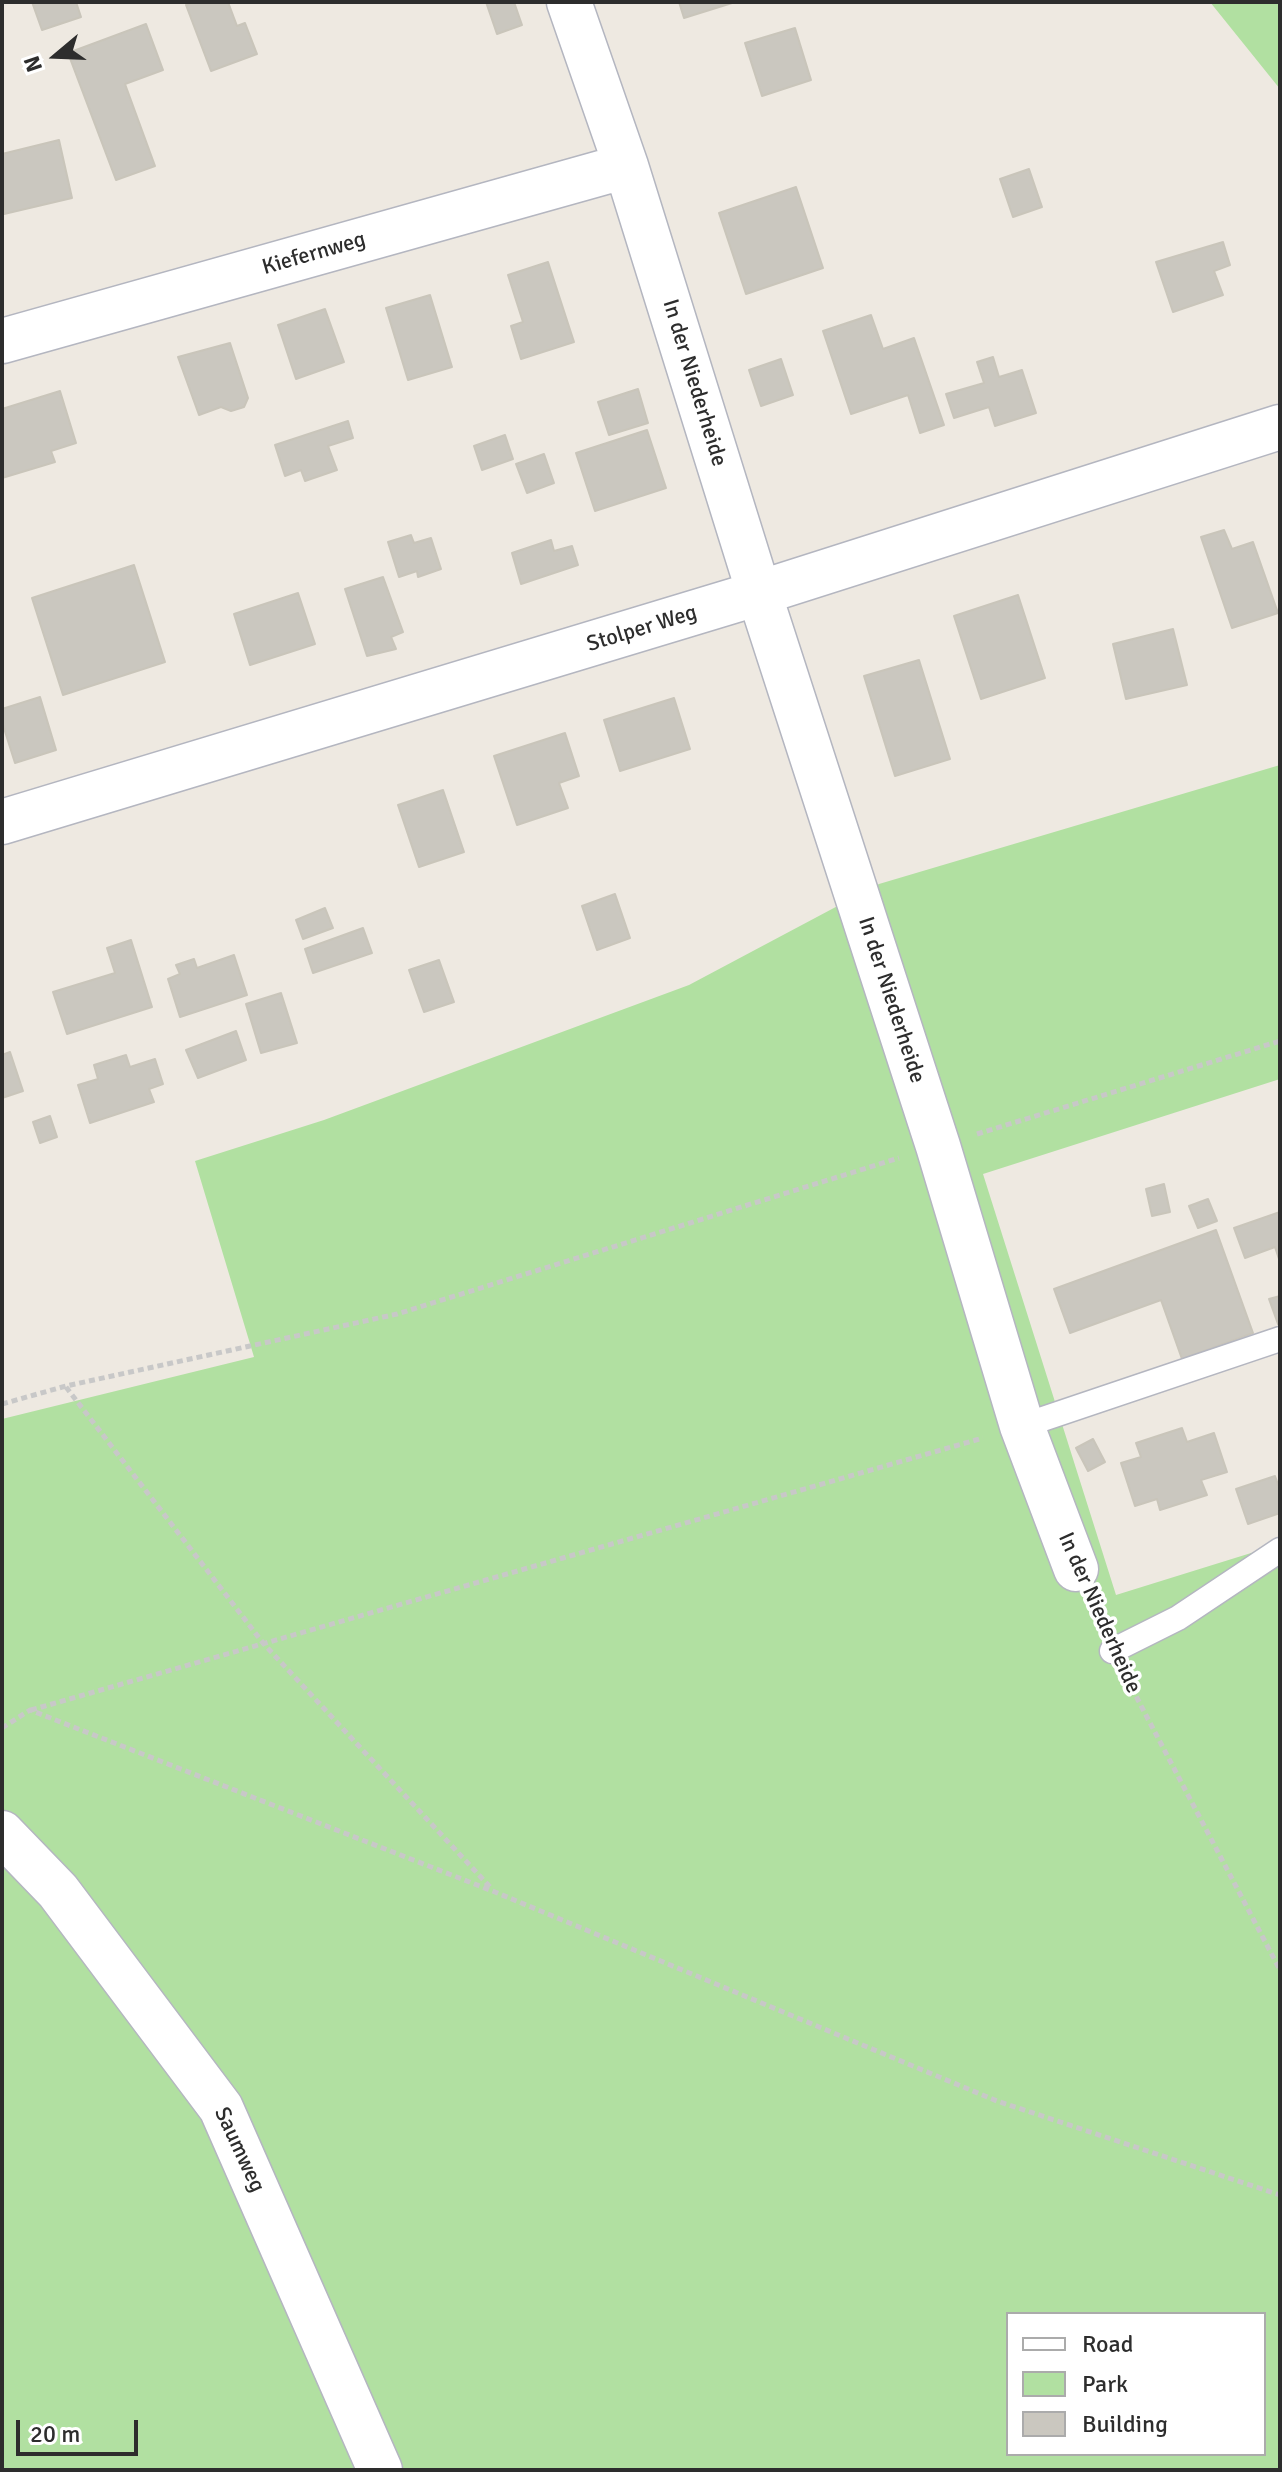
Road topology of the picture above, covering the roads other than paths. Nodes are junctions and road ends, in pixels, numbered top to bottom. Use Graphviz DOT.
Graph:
graph roads {
  1 [pos="569,2"];
  2 [pos="626,166"];
  3 [pos="2,341"];
  4 [pos="1280,427"];
  5 [pos="759,593"];
  6 [pos="2,822"];
  7 [pos="1280,1339"];
  8 [pos="1022,1426"];
  9 [pos="1280,1550"];
  10 [pos="1076,1569"];
  11 [pos="1112,1651"];
  12 [pos="2,1833"];
  13 [pos="380,2470"];
  1 -- 2 [label="street, In der Niederheide"];
  2 -- 3 [label="street, Kiefernweg"];
  2 -- 5 [label="street, In der Niederheide"];
  4 -- 5 [label="street, Stolper Weg"];
  5 -- 6 [label="street, Stolper Weg"];
  5 -- 8 [label="street, In der Niederheide"];
  7 -- 8 [label="lane"];
  8 -- 10 [label="street, In der Niederheide"];
  9 -- 11 [label="lane"];
  12 -- 13 [label="street, Saumweg"];
}
